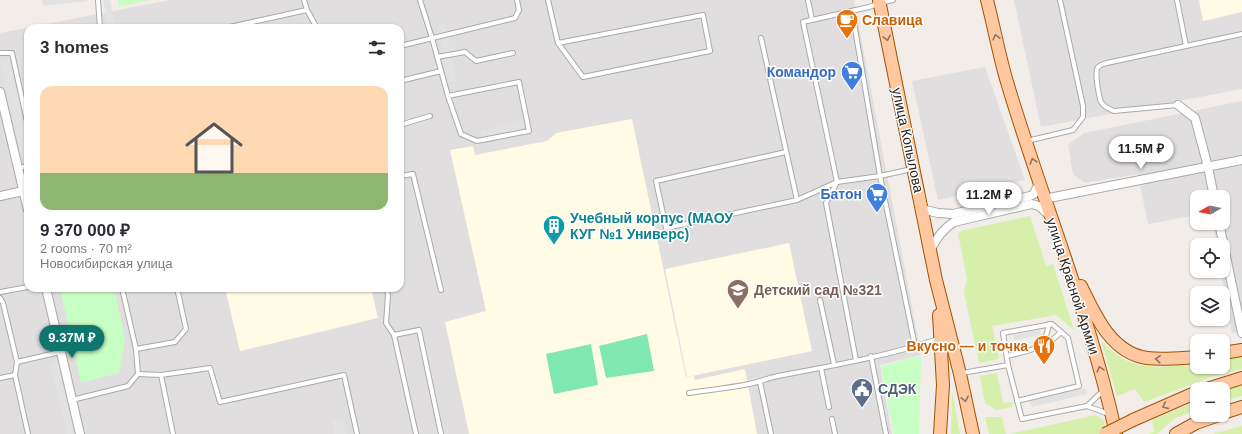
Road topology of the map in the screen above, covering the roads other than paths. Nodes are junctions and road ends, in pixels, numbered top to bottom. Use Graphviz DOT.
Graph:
graph roads {
  1 [pos="98,0"];
  2 [pos="304,0"];
  3 [pos="420,0"];
  4 [pos="517,0"];
  5 [pos="548,0"];
  6 [pos="808,0"];
  7 [pos="893,0"];
  8 [pos="987,0"];
  9 [pos="1060,0"];
  10 [pos="1177,0"];
  11 [pos="879,1"];
  12 [pos="307,10"];
  13 [pos="852,11"];
  14 [pos="812,20"];
  15 [pos="100,24"];
  16 [pos="243,24"];
  17 [pos="315,24"];
  18 [pos="1242,34"];
  19 [pos="432,38"];
  20 [pos="761,38"];
  21 [pos="558,43"];
  22 [pos="404,45"];
  23 [pos="1186,46"];
  24 [pos="0,53"];
  25 [pos="513,53"];
  26 [pos="437,57"];
  27 [pos="441,71"];
  28 [pos="404,80"];
  29 [pos="0,92"];
  30 [pos="448,96"];
  31 [pos="1178,105"];
  32 [pos="24,108"];
  33 [pos="430,116"];
  34 [pos="404,124"];
  35 [pos="1026,141"];
  36 [pos="786,152"];
  37 [pos="1242,160"];
  38 [pos="24,167"];
  39 [pos="1208,167"];
  40 [pos="18,169"];
  41 [pos="915,169"];
  42 [pos="404,175"];
  43 [pos="880,176"];
  44 [pos="837,182"];
  45 [pos="1039,183"];
  46 [pos="24,184"];
  47 [pos="24,190"];
  48 [pos="1213,190"];
  49 [pos="0,196"];
  50 [pos="1044,198"];
  51 [pos="797,200"];
  52 [pos="922,209"];
  53 [pos="1051,217"];
  54 [pos="1220,230"];
  55 [pos="1060,242"];
  56 [pos="931,249"];
  57 [pos="936,280"];
  58 [pos="24,287"];
  59 [pos="441,290"];
  60 [pos="0,292"];
  61 [pos="47,292"];
  62 [pos="123,292"];
  63 [pos="178,292"];
  64 [pos="388,292"];
  65 [pos="0,298"];
  66 [pos="820,300"];
  67 [pos="1049,324"];
  68 [pos="1061,332"];
  69 [pos="1242,333"];
  70 [pos="394,335"];
  71 [pos="941,338"];
  72 [pos="915,346"];
  73 [pos="1039,348"];
  74 [pos="136,349"];
  75 [pos="1242,350"];
  76 [pos="60,352"];
  77 [pos="1230,352"];
  78 [pos="871,356"];
  79 [pos="1007,356"];
  80 [pos="1190,357"];
  81 [pos="856,360"];
  82 [pos="17,362"];
  83 [pos="834,364"];
  84 [pos="1008,365"];
  85 [pos="821,368"];
  86 [pos="138,374"];
  87 [pos="960,374"];
  88 [pos="15,375"];
  89 [pos="161,376"];
  90 [pos="0,378"];
  91 [pos="1242,378"];
  92 [pos="760,382"];
  93 [pos="1229,382"];
  94 [pos="1106,389"];
  95 [pos="689,393"];
  96 [pos="1190,395"];
  97 [pos="72,400"];
  98 [pos="1017,401"];
  99 [pos="1087,406"];
  100 [pos="829,407"];
  101 [pos="1242,407"];
  102 [pos="1230,411"];
  103 [pos="1112,415"];
  104 [pos="832,419"];
  105 [pos="1199,422"];
  106 [pos="28,434"];
  107 [pos="80,434"];
  108 [pos="173,434"];
  109 [pos="357,434"];
  110 [pos="416,434"];
  111 [pos="442,434"];
  112 [pos="771,434"];
  113 [pos="835,434"];
  114 [pos="886,434"];
  115 [pos="940,434"];
  116 [pos="973,434"];
  117 [pos="1105,434"];
  118 [pos="1116,434"];
  119 [pos="1176,434"];
  1 -- 15 [label="lane"];
  2 -- 12 [label="lane"];
  3 -- 19 [label="lane"];
  4 -- 19 [label="lane"];
  5 -- 21 [label="lane"];
  6 -- 14 [label="lane"];
  7 -- 11 [label="lane"];
  35 -- 8 [label="main road, улица Красной Армии, one-way"];
  9 -- 35 [label="lane"];
  10 -- 23 [label="lane"];
  11 -- 13 [label="lane"];
  11 -- 41 [label="main road, улица Копылова, one-way"];
  12 -- 16 [label="lane"];
  12 -- 17 [label="lane"];
  13 -- 14 [label="lane"];
  13 -- 43 [label="lane"];
  14 -- 44 [label="lane"];
  18 -- 23 [label="lane"];
  19 -- 22 [label="lane"];
  19 -- 26 [label="lane"];
  20 -- 36 [label="lane"];
  21 -- 21 [label="lane"];
  23 -- 31 [label="lane"];
  24 -- 32 [label="lane"];
  25 -- 26 [label="lane"];
  26 -- 27 [label="lane"];
  27 -- 28 [label="lane"];
  27 -- 30 [label="lane"];
  29 -- 40 [label="street"];
  30 -- 30 [label="lane"];
  31 -- 39 [label="street"];
  33 -- 34 [label="lane"];
  45 -- 35 [label="main road, улица Красной Армии, one-way"];
  36 -- 51 [label="lane"];
  36 -- 51 [label="lane"];
  37 -- 39 [label="street"];
  38 -- 40 [label="lane"];
  39 -- 48 [label="street"];
  39 -- 50 [label="street"];
  40 -- 46 [label="street"];
  41 -- 43 [label="lane"];
  41 -- 52 [label="main road, улица Копылова"];
  42 -- 59 [label="lane"];
  43 -- 44 [label="lane"];
  43 -- 72 [label="lane"];
  44 -- 51 [label="lane"];
  44 -- 81 [label="lane"];
  45 -- 50 [label="main road, улица Красной Армии"];
  45 -- 52 [label="street"];
  47 -- 49 [label="street"];
  50 -- 53 [label="main road, улица Красной Армии"];
  52 -- 56 [label="main road, улица Копылова"];
  53 -- 55 [label="main road, улица Красной Армии"];
  53 -- 56 [label="street"];
  54 -- 69 [label="street"];
  80 -- 55 [label="main road, one-way"];
  94 -- 55 [label="main road, улица Красной Армии, one-way"];
  56 -- 57 [label="main road, улица Копылова"];
  57 -- 71 [label="main road, улица Копылова"];
  57 -- 87 [label="main road, улица Копылова"];
  58 -- 60 [label="lane"];
  61 -- 76 [label="street"];
  62 -- 74 [label="lane"];
  63 -- 74 [label="lane"];
  64 -- 70 [label="lane"];
  65 -- 82 [label="lane"];
  66 -- 83 [label="lane"];
  67 -- 68 [label="lane"];
  67 -- 73 [label="lane"];
  67 -- 79 [label="lane"];
  68 -- 73 [label="lane"];
  68 -- 98 [label="lane"];
  70 -- 110 [label="lane"];
  70 -- 111 [label="lane"];
  71 -- 72 [label="lane"];
  71 -- 115 [label="main road, улица Копылова"];
  72 -- 78 [label="lane"];
  73 -- 79 [label="lane"];
  74 -- 86 [label="lane"];
  75 -- 77 [label="main road"];
  76 -- 82 [label="lane"];
  76 -- 97 [label="street"];
  78 -- 81 [label="lane"];
  78 -- 114 [label="lane"];
  79 -- 84 [label="lane"];
  81 -- 83 [label="lane"];
  82 -- 88 [label="lane"];
  83 -- 85 [label="lane"];
  84 -- 87 [label="lane"];
  84 -- 98 [label="lane"];
  85 -- 92 [label="lane"];
  85 -- 100 [label="lane"];
  86 -- 89 [label="lane"];
  86 -- 97 [label="lane"];
  87 -- 116 [label="main road, улица Копылова, one-way"];
  88 -- 90 [label="lane"];
  88 -- 106 [label="lane"];
  89 -- 108 [label="lane"];
  89 -- 109 [label="lane"];
  91 -- 93 [label="main road"];
  92 -- 95 [label="lane"];
  92 -- 112 [label="lane"];
  94 -- 99 [label="lane"];
  94 -- 103 [label="main road, улица Красной Армии"];
  96 -- 117 [label="main road, one-way, bridge"];
  97 -- 107 [label="street"];
  98 -- 99 [label="lane"];
  99 -- 103 [label="lane"];
  101 -- 102 [label="main road"];
  103 -- 118 [label="main road, улица Красной Армии"];
  104 -- 113 [label="lane"];
  105 -- 119 [label="main road"];
}
